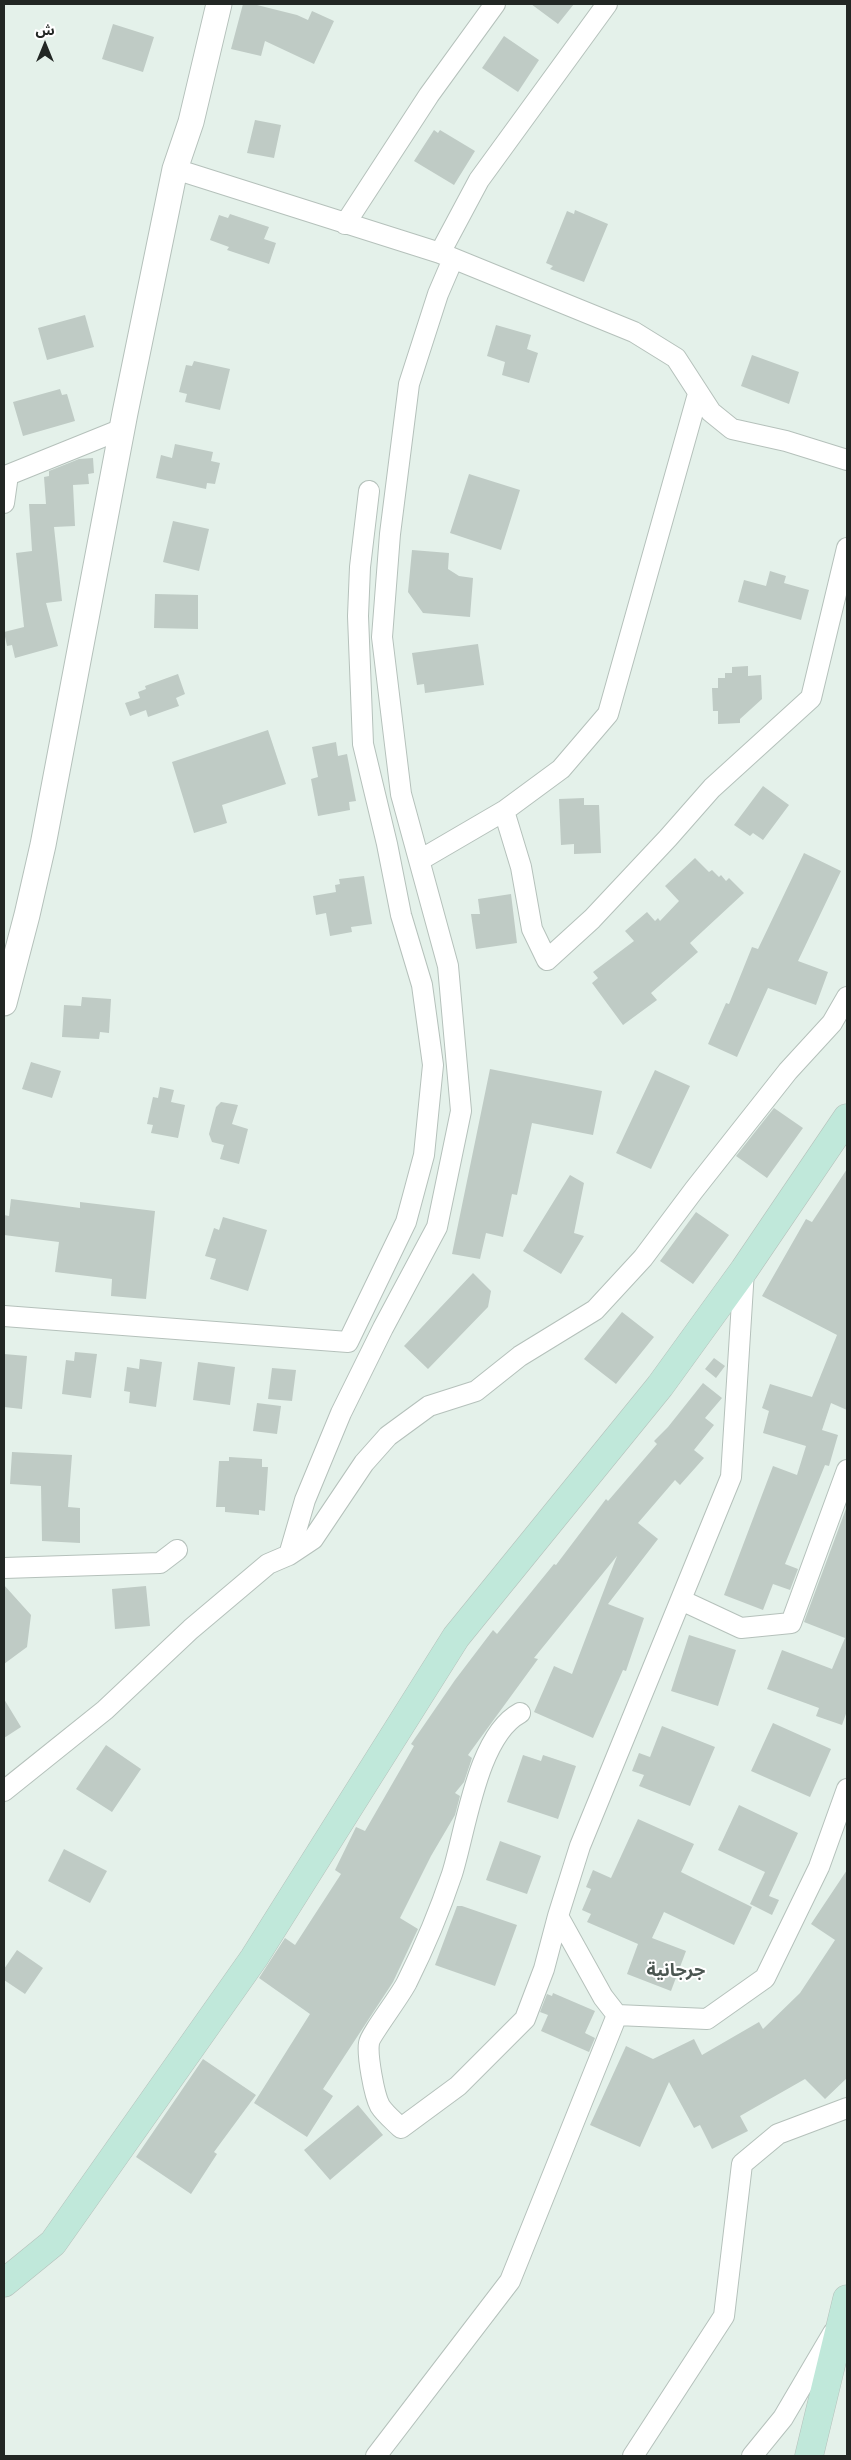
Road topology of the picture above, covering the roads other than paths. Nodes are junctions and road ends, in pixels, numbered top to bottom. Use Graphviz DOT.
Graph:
graph roads {
  1 [pos="219,4"];
  2 [pos="495,4"];
  3 [pos="607,4"];
  4 [pos="175,169"];
  5 [pos="345,224"];
  6 [pos="446,256"];
  7 [pos="698,394"];
  8 [pos="122,429"];
  9 [pos="847,460"];
  10 [pos="369,491"];
  11 [pos="4,504"];
  12 [pos="847,548"];
  13 [pos="504,811"];
  14 [pos="420,860"];
  15 [pos="847,997"];
  16 [pos="4,1003"];
  17 [pos="847,1118"];
  18 [pos="744,1270"];
  19 [pos="4,1316"];
  20 [pos="847,1470"];
  21 [pos="177,1550"];
  22 [pos="289,1555"];
  23 [pos="4,1568"];
  24 [pos="680,1600"];
  25 [pos="520,1713"];
  26 [pos="847,1789"];
  27 [pos="4,1791"];
  28 [pos="558,1916"];
  29 [pos="617,2015"];
  30 [pos="847,2108"];
  31 [pos="4,2283"];
  32 [pos="845,2308"];
  33 [pos="376,2456"];
  34 [pos="633,2456"];
  35 [pos="752,2456"];
  36 [pos="809,2456"];
  1 -- 4 [label="street"];
  2 -- 5 [label="street"];
  3 -- 6 [label="street"];
  4 -- 5 [label="street"];
  4 -- 8 [label="street"];
  5 -- 6 [label="street"];
  6 -- 7 [label="street"];
  6 -- 14 [label="street"];
  7 -- 9 [label="street"];
  7 -- 13 [label="street"];
  8 -- 11 [label="street"];
  8 -- 16 [label="street"];
  10 -- 19 [label="street"];
  12 -- 13 [label="street"];
  13 -- 14 [label="street"];
  14 -- 22 [label="street"];
  15 -- 22 [label="street"];
  17 -- 18 [label="main road"];
  18 -- 24 [label="street"];
  18 -- 31 [label="main road"];
  20 -- 24 [label="street"];
  21 -- 23 [label="street"];
  22 -- 27 [label="street"];
  24 -- 28 [label="street"];
  25 -- 28 [label="street"];
  26 -- 29 [label="street"];
  28 -- 29 [label="street"];
  29 -- 33 [label="street"];
  30 -- 34 [label="street"];
  32 -- 35 [label="street"];
  32 -- 36 [label="main road"];
}
